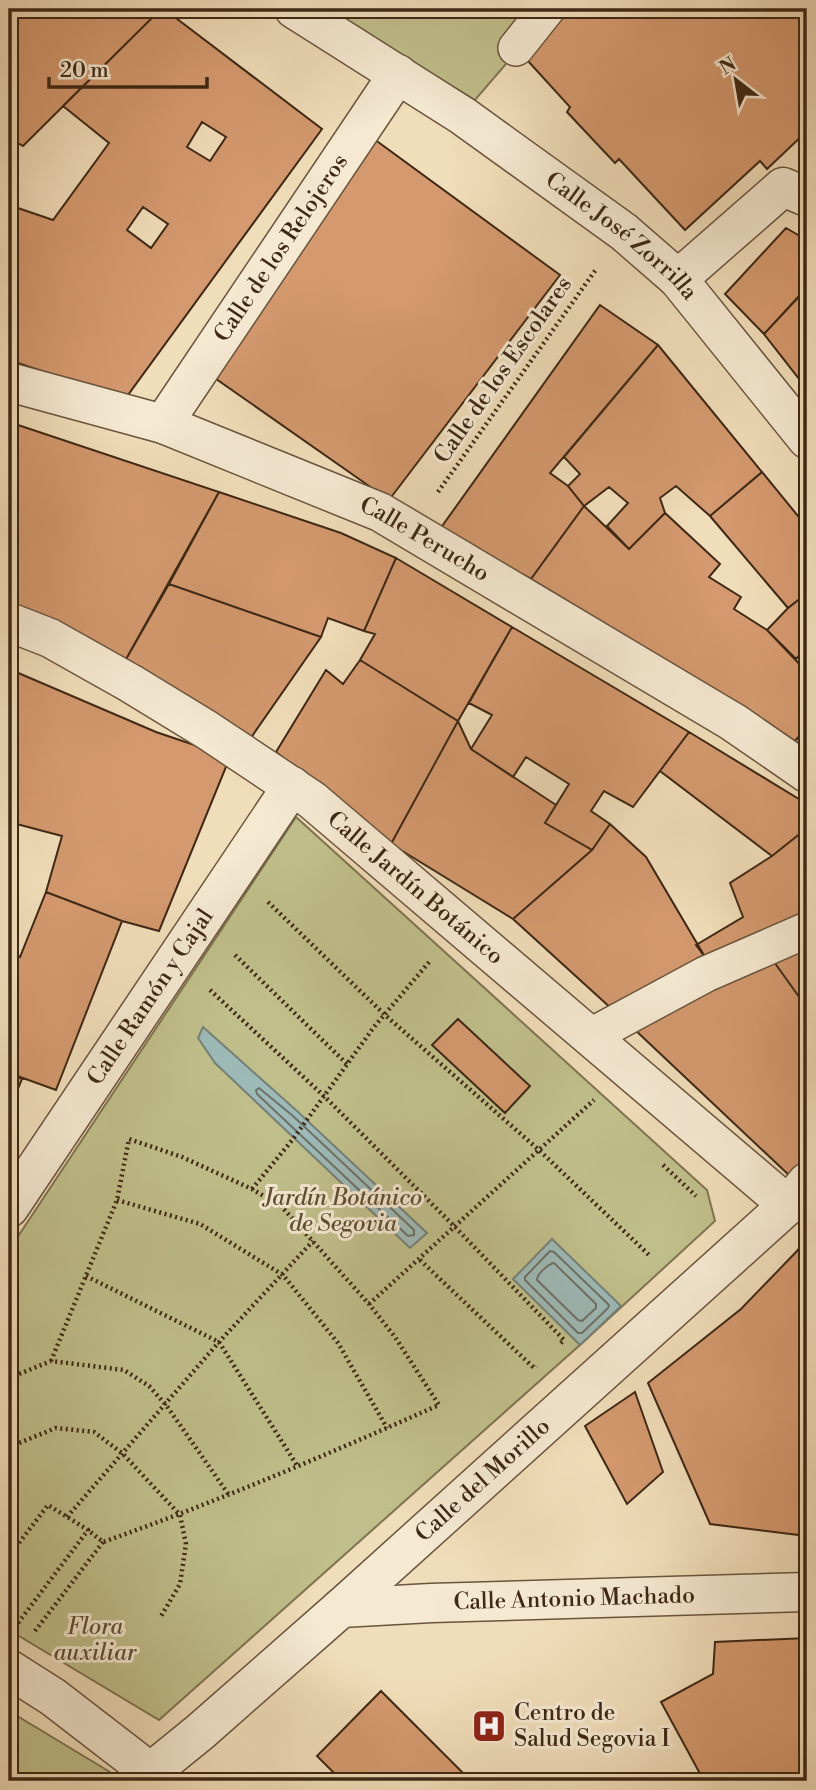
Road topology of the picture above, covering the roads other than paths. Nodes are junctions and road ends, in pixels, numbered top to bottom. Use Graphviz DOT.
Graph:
graph roads {
  1 [pos="294,9"];
  2 [pos="547,9"];
  3 [pos="516,48"];
  4 [pos="398,74"];
  5 [pos="795,192"];
  6 [pos="678,279"];
  7 [pos="9,382"];
  8 [pos="163,424"];
  9 [pos="807,439"];
  10 [pos="9,622"];
  11 [pos="807,773"];
  12 [pos="292,786"];
  13 [pos="807,930"];
  14 [pos="589,1037"];
  15 [pos="797,1193"];
  16 [pos="9,1208"];
  17 [pos="807,1592"];
  18 [pos="341,1608"];
  19 [pos="9,1669"];
  20 [pos="157,1776"];
  1 -- 4 [label="street, Calle José Zorrilla"];
  2 -- 3 [label="street"];
  4 -- 6 [label="street, Calle José Zorrilla"];
  4 -- 8 [label="street, Calle de los Relojeros"];
  5 -- 6 [label="street"];
  6 -- 9 [label="street, Calle José Zorrilla"];
  7 -- 8 [label="street, Calle Perucho"];
  8 -- 11 [label="street, Calle Perucho"];
  10 -- 12 [label="street, Calle Jardín Botánico"];
  12 -- 14 [label="street, Calle Jardín Botánico"];
  12 -- 16 [label="street, Calle Ramón y Cajal"];
  13 -- 14 [label="street"];
  14 -- 15 [label="street, Calle Jardín Botánico"];
  15 -- 18 [label="street, Calle del Morillo"];
  17 -- 18 [label="street, Calle Antonio Machado"];
  18 -- 20 [label="street, Calle del Morillo"];
  19 -- 20 [label="street"];
}
